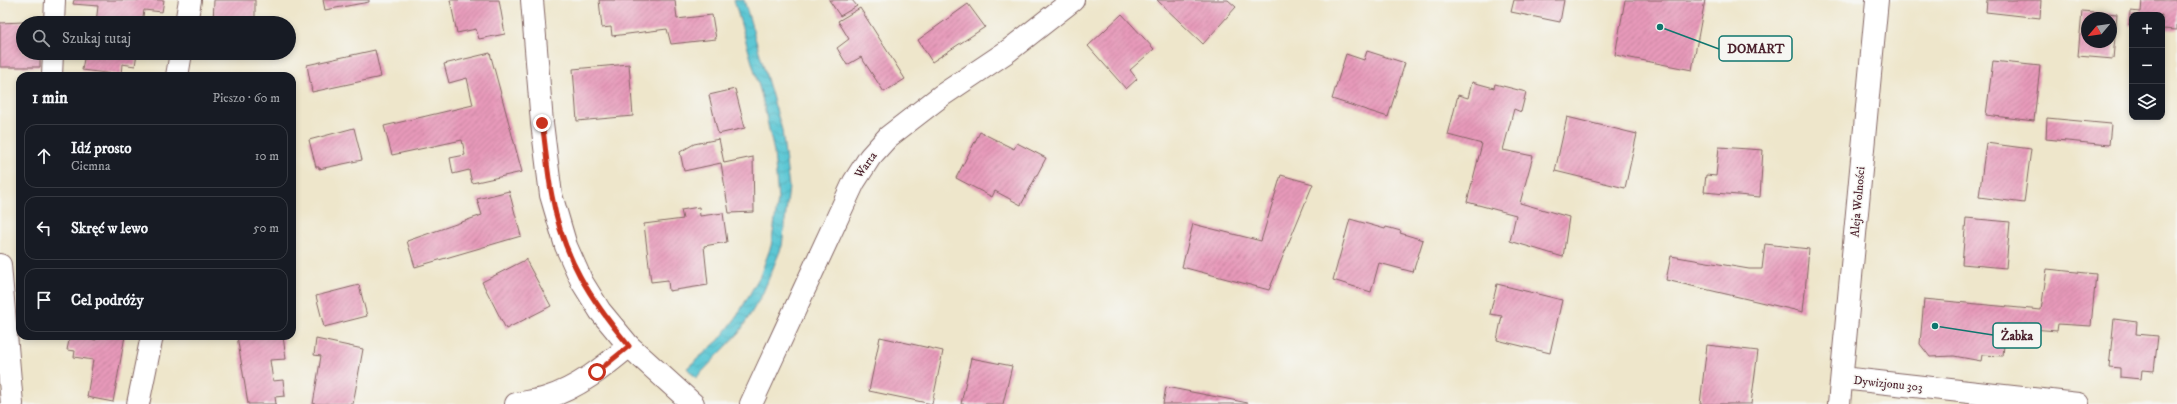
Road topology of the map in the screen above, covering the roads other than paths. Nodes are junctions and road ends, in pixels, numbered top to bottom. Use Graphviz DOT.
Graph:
graph roads {
  1 [pos="55,0"];
  2 [pos="190,0"];
  3 [pos="532,0"];
  4 [pos="1073,0"];
  5 [pos="1877,0"];
  6 [pos="54,16"];
  7 [pos="187,16"];
  8 [pos="53,60"];
  9 [pos="180,60"];
  10 [pos="52,72"];
  11 [pos="178,72"];
  12 [pos="0,265"];
  13 [pos="151,340"];
  14 [pos="629,346"];
  15 [pos="1842,378"];
  16 [pos="2015,401"];
  17 [pos="12,404"];
  18 [pos="138,404"];
  19 [pos="516,404"];
  20 [pos="693,404"];
  21 [pos="751,404"];
  22 [pos="1839,404"];
  23 [pos="2078,404"];
  1 -- 6 [label="lane"];
  2 -- 7 [label="street"];
  3 -- 14 [label="street"];
  4 -- 21 [label="street, Warta"];
  5 -- 15 [label="street, Aleja Wolności"];
  8 -- 10 [label="lane"];
  9 -- 11 [label="street"];
  12 -- 17 [label="street"];
  13 -- 18 [label="street"];
  14 -- 19 [label="street"];
  14 -- 20 [label="street"];
  15 -- 16 [label="street, Dywizjonu 303"];
  15 -- 22 [label="street, Aleja Wolności"];
  16 -- 23 [label="street, Dywizjonu 303"];
}
